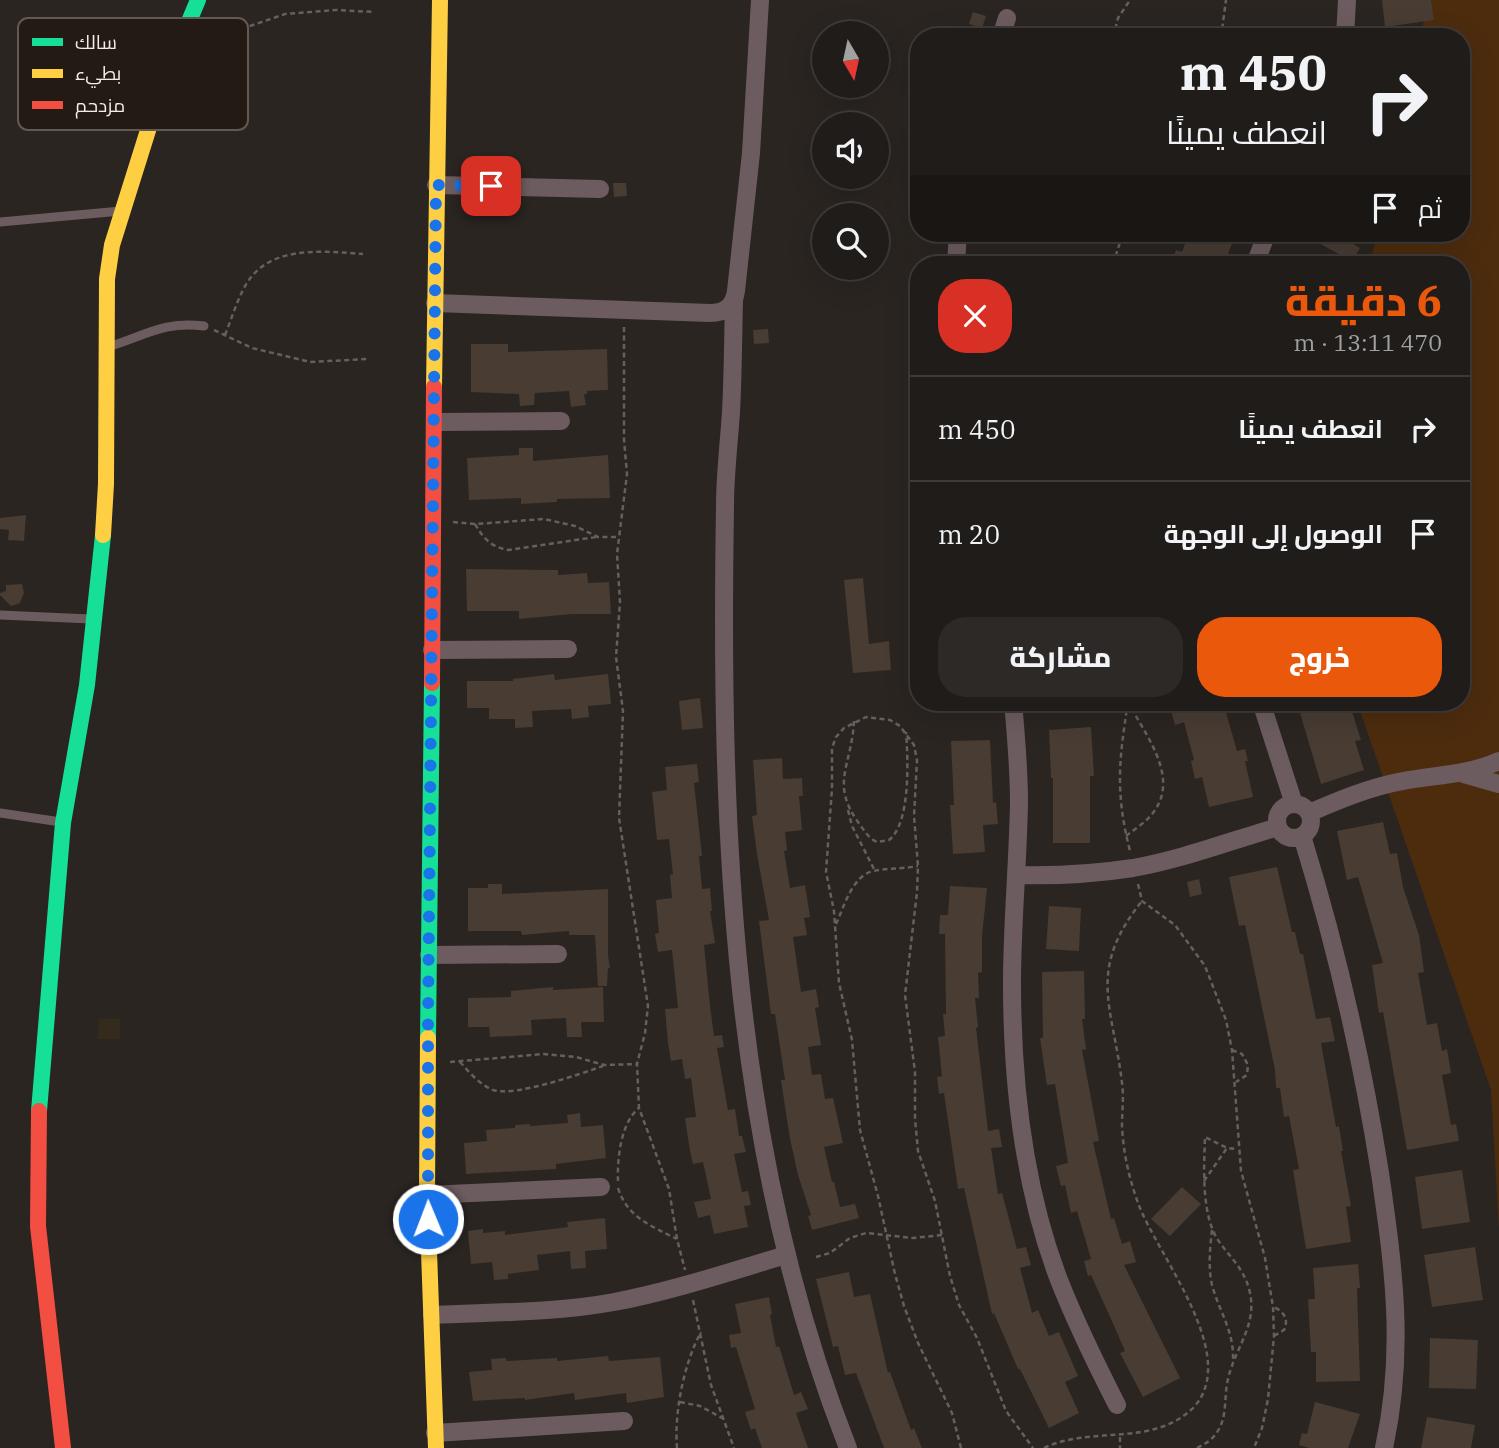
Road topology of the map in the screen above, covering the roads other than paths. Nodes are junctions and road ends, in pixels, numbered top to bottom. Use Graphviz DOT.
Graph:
graph roads {
  1 [pos="198,0"];
  2 [pos="440,0"];
  3 [pos="760,0"];
  4 [pos="1347,0"];
  5 [pos="191,18"];
  6 [pos="1007,18"];
  7 [pos="1004,28"];
  8 [pos="1345,28"];
  9 [pos="149,130"];
  10 [pos="436,185"];
  11 [pos="600,189"];
  12 [pos="122,211"];
  13 [pos="0,222"];
  14 [pos="734,302"];
  15 [pos="435,303"];
  16 [pos="204,326"];
  17 [pos="106,348"];
  18 [pos="561,421"];
  19 [pos="435,422"];
  20 [pos="0,615"];
  21 [pos="96,620"];
  22 [pos="568,649"];
  23 [pos="432,650"];
  24 [pos="1014,711"];
  25 [pos="1264,711"];
  26 [pos="1499,761"];
  27 [pos="1461,773"];
  28 [pos="1499,783"];
  29 [pos="1302,808"];
  30 [pos="0,813"];
  31 [pos="63,822"];
  32 [pos="1278,827"];
  33 [pos="1302,836"];
  34 [pos="1016,875"];
  35 [pos="558,954"];
  36 [pos="429,955"];
  37 [pos="601,1187"];
  38 [pos="427,1195"];
  39 [pos="786,1255"];
  40 [pos="432,1315"];
  41 [pos="1117,1405"];
  42 [pos="624,1421"];
  43 [pos="435,1441"];
  44 [pos="63,1448"];
  45 [pos="848,1448"];
  46 [pos="1384,1448"];
  1 -- 5 [label="street"];
  2 -- 10 [label="street"];
  3 -- 14 [label="street"];
  4 -- 8 [label="street"];
  6 -- 7 [label="street"];
  9 -- 12 [label="street"];
  10 -- 11 [label="street"];
  10 -- 15 [label="street"];
  12 -- 13 [label="lane"];
  12 -- 17 [label="street"];
  14 -- 15 [label="street"];
  14 -- 39 [label="street"];
  15 -- 19 [label="street"];
  16 -- 17 [label="lane"];
  17 -- 21 [label="street"];
  18 -- 19 [label="street"];
  19 -- 23 [label="street"];
  20 -- 21 [label="lane"];
  21 -- 31 [label="street"];
  22 -- 23 [label="street"];
  23 -- 36 [label="street"];
  24 -- 34 [label="street"];
  25 -- 29 [label="street"];
  26 -- 27 [label="street"];
  27 -- 28 [label="street"];
  27 -- 29 [label="street"];
  29 -- 32 [label="street"];
  29 -- 33 [label="street"];
  30 -- 31 [label="lane"];
  31 -- 44 [label="street"];
  32 -- 33 [label="street"];
  32 -- 34 [label="street"];
  33 -- 46 [label="street"];
  34 -- 41 [label="street"];
  35 -- 36 [label="street"];
  36 -- 38 [label="street"];
  37 -- 38 [label="street"];
  38 -- 40 [label="street"];
  39 -- 40 [label="street"];
  39 -- 45 [label="street"];
  40 -- 43 [label="street"];
  42 -- 43 [label="street"];
}
